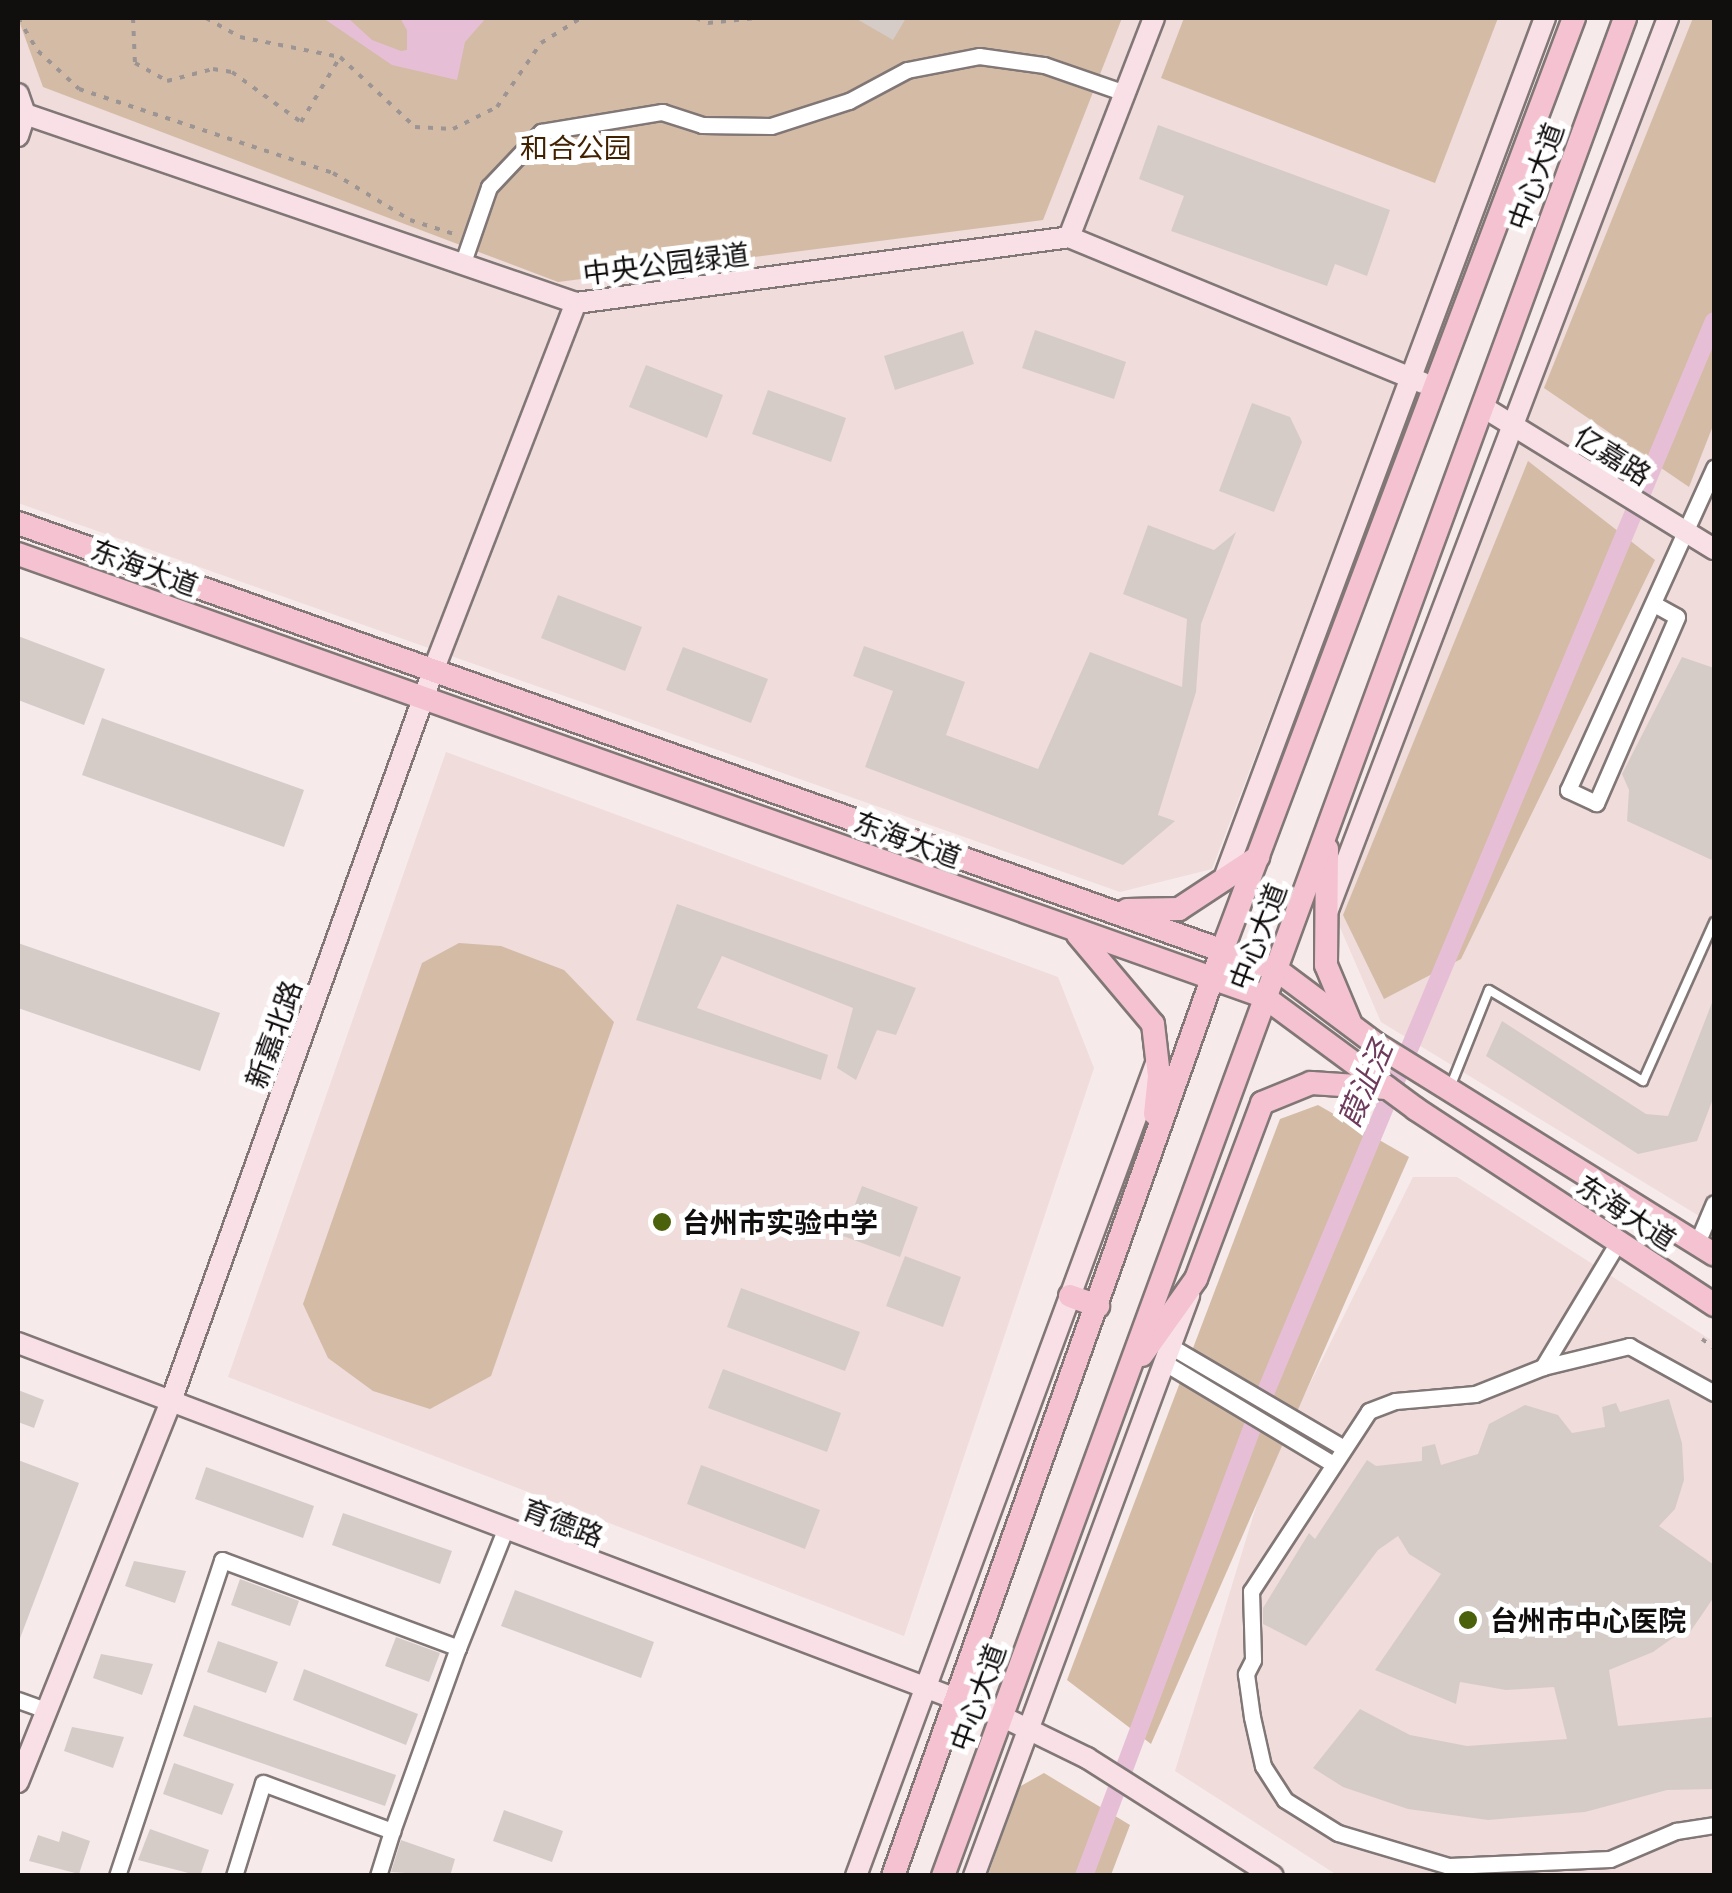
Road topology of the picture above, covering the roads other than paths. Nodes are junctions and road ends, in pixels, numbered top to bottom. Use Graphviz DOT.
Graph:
graph roads {
  1 [pos="1154,18"];
  2 [pos="1545,18"];
  3 [pos="1574,18"];
  4 [pos="1625,18"];
  5 [pos="1668,18"];
  6 [pos="1125,92"];
  7 [pos="22,104"];
  8 [pos="18,136"];
  9 [pos="1069,237"];
  10 [pos="462,264"];
  11 [pos="576,304"];
  12 [pos="1410,379"];
  13 [pos="1434,388"];
  14 [pos="1483,407"];
  15 [pos="1516,428"];
  16 [pos="1714,468"];
  17 [pos="18,523"];
  18 [pos="1686,532"];
  19 [pos="1714,549"];
  20 [pos="18,554"];
  21 [pos="1654,604"];
  22 [pos="433,670"];
  23 [pos="423,698"];
  24 [pos="1327,832"];
  25 [pos="1258,857"];
  26 [pos="1223,881"];
  27 [pos="1094,906"];
  28 [pos="1328,912"];
  29 [pos="1714,922"];
  30 [pos="1072,928"];
  31 [pos="1222,951"];
  32 [pos="1277,970"];
  33 [pos="1212,978"];
  34 [pos="1265,998"];
  35 [pos="1351,1026"];
  36 [pos="1157,1059"];
  37 [pos="1387,1088"];
  38 [pos="1449,1088"];
  39 [pos="1151,1154"];
  40 [pos="1714,1203"];
  41 [pos="1618,1242"];
  42 [pos="1706,1249"];
  43 [pos="1196,1279"];
  44 [pos="1070,1296"];
  45 [pos="1714,1305"];
  46 [pos="1098,1306"];
  47 [pos="18,1343"];
  48 [pos="1168,1354"];
  49 [pos="1543,1367"];
  50 [pos="1127,1373"];
  51 [pos="1714,1393"];
  52 [pos="171,1402"];
  53 [pos="1342,1447"];
  54 [pos="1330,1462"];
  55 [pos="506,1530"];
  56 [pos="458,1648"];
  57 [pos="925,1690"];
  58 [pos="18,1700"];
  59 [pos="959,1703"];
  60 [pos="46,1710"];
  61 [pos="1002,1716"];
  62 [pos="1025,1728"];
  63 [pos="18,1782"];
  64 [pos="1714,1825"];
  65 [pos="392,1831"];
  66 [pos="1476,1872"];
  67 [pos="118,1876"];
  68 [pos="234,1876"];
  69 [pos="378,1876"];
  70 [pos="856,1876"];
  71 [pos="893,1876"];
  72 [pos="943,1876"];
  73 [pos="974,1876"];
  74 [pos="1273,1876"];
  1 -- 6 [label="street"];
  2 -- 12 [label="street"];
  3 -- 13 [label="main road, 中心大道"];
  4 -- 14 [label="main road, 中心大道"];
  5 -- 15 [label="street"];
  6 -- 9 [label="street"];
  6 -- 10 [label="street"];
  7 -- 8 [label="street"];
  7 -- 10 [label="street, 中央公园绿道"];
  9 -- 11 [label="street, 中央公园绿道"];
  9 -- 12 [label="street"];
  10 -- 11 [label="street, 中央公园绿道"];
  11 -- 22 [label="street, 新嘉北路"];
  12 -- 13 [label="street"];
  12 -- 26 [label="street"];
  13 -- 25 [label="main road, 中心大道"];
  14 -- 15 [label="street, 亿嘉路"];
  14 -- 24 [label="main road, 中心大道"];
  15 -- 18 [label="street, 亿嘉路"];
  15 -- 28 [label="street"];
  16 -- 18 [label="street"];
  17 -- 22 [label="main road, 东海大道"];
  18 -- 19 [label="street, 亿嘉路"];
  18 -- 21 [label="street"];
  20 -- 23 [label="main road, 东海大道"];
  21 -- 21 [label="street"];
  22 -- 23 [label="street, 新嘉北路"];
  22 -- 27 [label="main road, 东海大道"];
  23 -- 30 [label="main road, 东海大道"];
  23 -- 52 [label="street, 新嘉北路"];
  24 -- 28 [label="main road"];
  24 -- 32 [label="main road, 中心大道"];
  25 -- 26 [label="main road"];
  25 -- 31 [label="main road, 中心大道"];
  26 -- 27 [label="main road"];
  27 -- 31 [label="main road, 东海大道"];
  28 -- 35 [label="main road"];
  29 -- 38 [label="lane"];
  30 -- 33 [label="main road, 东海大道"];
  30 -- 36 [label="main road"];
  31 -- 32 [label="main road, 东海大道"];
  31 -- 33 [label="main road, 中心大道"];
  32 -- 34 [label="main road, 中心大道"];
  32 -- 35 [label="main road, 东海大道"];
  33 -- 34 [label="main road, 东海大道"];
  33 -- 39 [label="main road, 中心大道"];
  34 -- 37 [label="main road, 东海大道"];
  34 -- 50 [label="main road, 中心大道"];
  35 -- 38 [label="main road, 东海大道"];
  36 -- 39 [label="main road"];
  36 -- 44 [label="street"];
  37 -- 41 [label="main road, 东海大道"];
  37 -- 43 [label="main road"];
  38 -- 42 [label="main road, 东海大道"];
  39 -- 46 [label="main road, 中心大道"];
  40 -- 42 [label="street"];
  41 -- 45 [label="main road, 东海大道"];
  41 -- 49 [label="street"];
  43 -- 48 [label="street"];
  43 -- 50 [label="main road"];
  44 -- 46 [label="main road"];
  44 -- 57 [label="street"];
  46 -- 59 [label="main road, 中心大道"];
  47 -- 52 [label="street, 育德路"];
  48 -- 53 [label="street"];
  48 -- 54 [label="street"];
  48 -- 62 [label="street"];
  49 -- 51 [label="street"];
  49 -- 53 [label="street"];
  50 -- 61 [label="main road, 中心大道"];
  52 -- 55 [label="street, 育德路"];
  52 -- 60 [label="street, 新嘉北路"];
  53 -- 54 [label="street"];
  54 -- 66 [label="street"];
  55 -- 56 [label="street"];
  55 -- 57 [label="street, 育德路"];
  56 -- 65 [label="street"];
  56 -- 67 [label="street"];
  57 -- 59 [label="street, 育德路"];
  57 -- 70 [label="street"];
  58 -- 60 [label="street"];
  59 -- 61 [label="street, 育德路"];
  59 -- 71 [label="main road, 中心大道"];
  60 -- 63 [label="street, 新嘉北路"];
  61 -- 62 [label="street, 育德路"];
  61 -- 72 [label="main road, 中心大道"];
  62 -- 73 [label="street"];
  62 -- 74 [label="street, 育德路"];
  64 -- 66 [label="street"];
  65 -- 68 [label="street"];
  65 -- 69 [label="street"];
}
